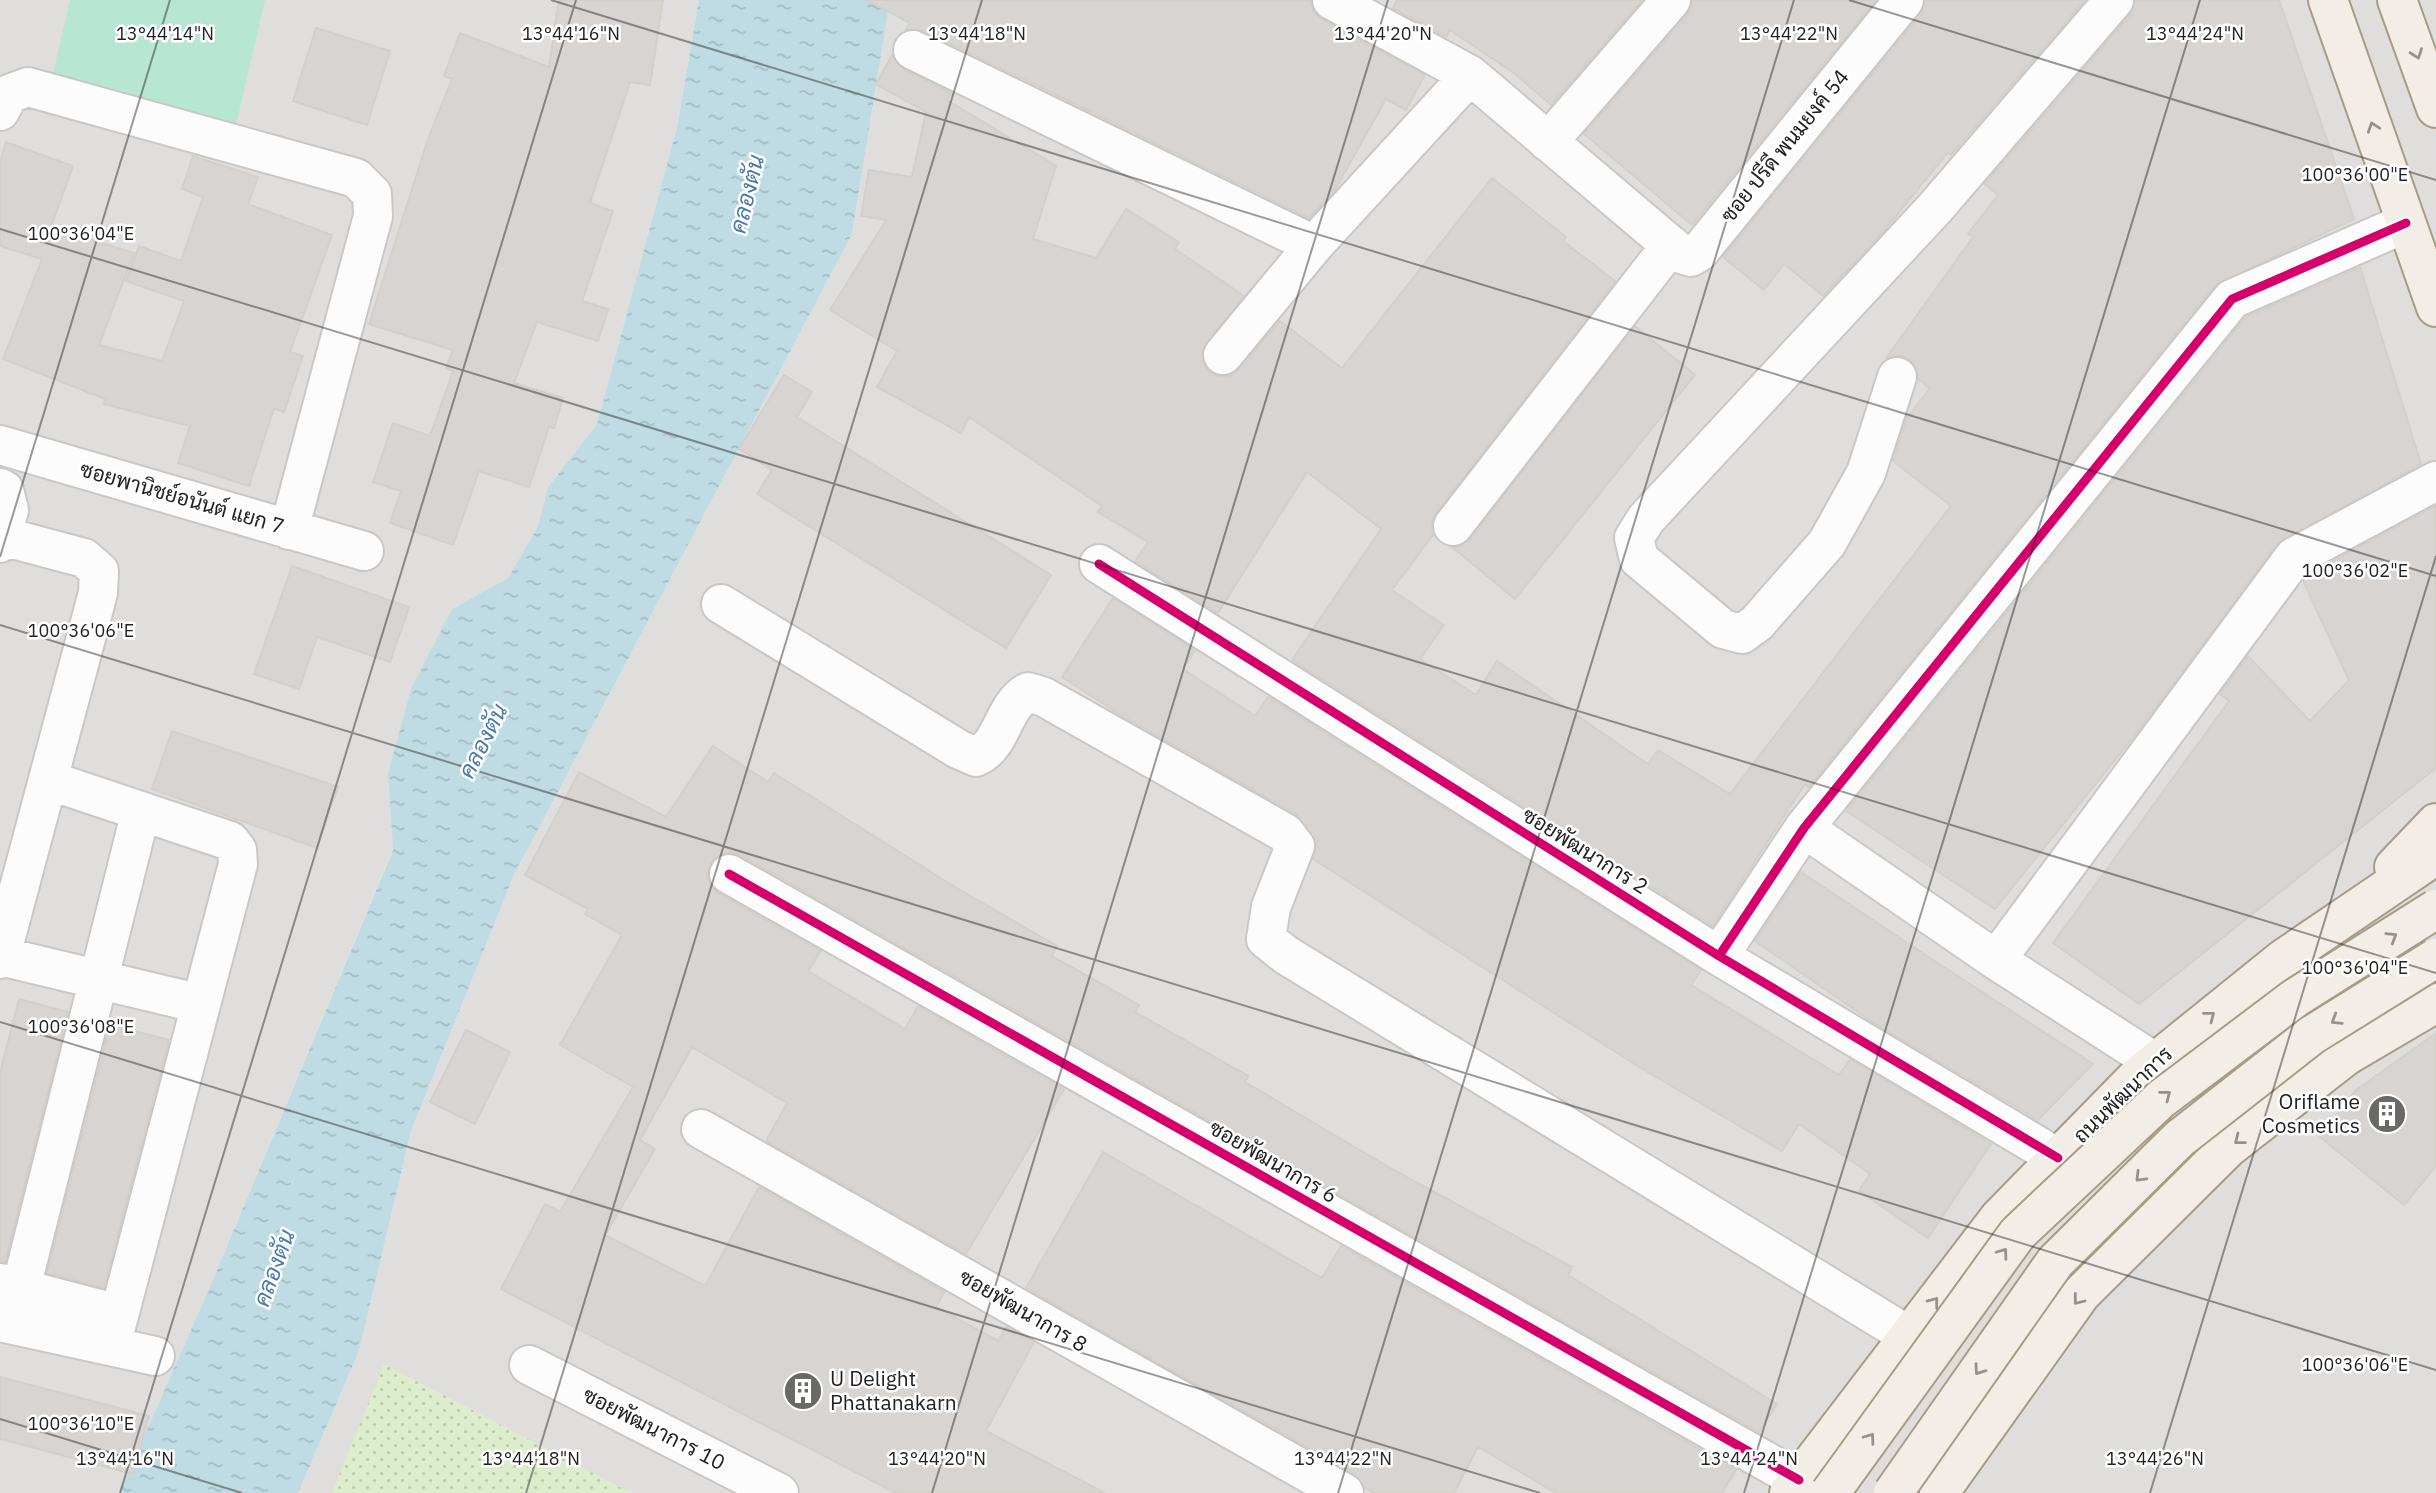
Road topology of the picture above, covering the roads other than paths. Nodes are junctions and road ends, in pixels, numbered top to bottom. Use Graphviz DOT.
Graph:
graph roads {
  1 [pos="1332,0"];
  2 [pos="1671,0"];
  3 [pos="2114,0"];
  4 [pos="2328,0"];
  5 [pos="2397,0"];
  6 [pos="1889,5"];
  7 [pos="914,50"];
  8 [pos="1470,75"];
  9 [pos="2436,108"];
  10 [pos="0,111"];
  11 [pos="1548,142"];
  12 [pos="2406,223"];
  13 [pos="1314,245"];
  14 [pos="1681,251"];
  15 [pos="2436,307"];
  16 [pos="1223,355"];
  17 [pos="1897,377"];
  18 [pos="0,444"];
  19 [pos="2436,481"];
  20 [pos="0,488"];
  21 [pos="1452,526"];
  22 [pos="289,530"];
  23 [pos="1,540"];
  24 [pos="364,551"];
  25 [pos="1099,564"];
  26 [pos="721,604"];
  27 [pos="48,780"];
  28 [pos="141,811"];
  29 [pos="2436,823"];
  30 [pos="1804,828"];
  31 [pos="2436,855"];
  32 [pos="729,874"];
  33 [pos="2436,909"];
  34 [pos="2346,916"];
  35 [pos="1719,956"];
  36 [pos="0,957"];
  37 [pos="2436,958"];
  38 [pos="1996,960"];
  39 [pos="99,980"];
  40 [pos="2436,1003"];
  41 [pos="201,1004"];
  42 [pos="2153,1061"];
  43 [pos="701,1129"];
  44 [pos="2053,1164"];
  45 [pos="2131,1245"];
  46 [pos="10,1286"];
  47 [pos="0,1322"];
  48 [pos="115,1330"];
  49 [pos="1909,1336"];
  50 [pos="155,1356"];
  51 [pos="529,1365"];
  52 [pos="1806,1489"];
  53 [pos="779,1493"];
  54 [pos="1344,1493"];
  55 [pos="1893,1493"];
  56 [pos="1938,1493"];
  1 -- 8 [label="street"];
  2 -- 11 [label="street"];
  3 -- 17 [label="street"];
  12 -- 4 [label="main road, one-way"];
  5 -- 9 [label="main road, one-way"];
  6 -- 14 [label="street, ซอย ปรีดี พนมยงค์ 54"];
  7 -- 13 [label="street"];
  8 -- 11 [label="street"];
  8 -- 13 [label="street"];
  10 -- 22 [label="street"];
  11 -- 14 [label="street"];
  12 -- 15 [label="main road"];
  12 -- 30 [label="street"];
  13 -- 16 [label="street"];
  14 -- 21 [label="street, ซอย ปรีดี พนมยงค์ 54"];
  18 -- 22 [label="street, ซอยพานิชย์อนันต์ แยก 7"];
  19 -- 38 [label="street"];
  20 -- 23 [label="street"];
  22 -- 24 [label="street, ซอยพานิชย์อนันต์ แยก 7"];
  23 -- 27 [label="street"];
  25 -- 35 [label="street, ซอยพัฒนาการ 2"];
  26 -- 49 [label="street"];
  27 -- 28 [label="street"];
  27 -- 36 [label="street"];
  28 -- 39 [label="street"];
  28 -- 41 [label="street"];
  29 -- 34 [label="main road"];
  30 -- 35 [label="street"];
  30 -- 38 [label="street"];
  31 -- 34 [label="main road, ถนนพัฒนาการ"];
  32 -- 52 [label="street, ซอยพัฒนาการ 6"];
  52 -- 33 [label="main road, ถนนพัฒนาการ, one-way, bridge"];
  42 -- 34 [label="main road, ถนนพัฒนาการ, one-way"];
  35 -- 44 [label="street, ซอยพัฒนาการ 2"];
  36 -- 39 [label="street"];
  37 -- 55 [label="main road, one-way, bridge"];
  38 -- 42 [label="street"];
  39 -- 41 [label="street"];
  39 -- 46 [label="street"];
  40 -- 45 [label="main road, one-way"];
  41 -- 48 [label="street"];
  42 -- 44 [label="main road, ถนนพัฒนาการ"];
  43 -- 54 [label="street, ซอยพัฒนาการ 8"];
  44 -- 45 [label="main road"];
  49 -- 44 [label="main road, ถนนพัฒนาการ, one-way"];
  45 -- 56 [label="main road, one-way"];
  46 -- 48 [label="street"];
  47 -- 48 [label="street"];
  48 -- 50 [label="street"];
  49 -- 52 [label="main road, ถนนพัฒนาการ"];
  51 -- 53 [label="street, ซอยพัฒนาการ 10"];
}
